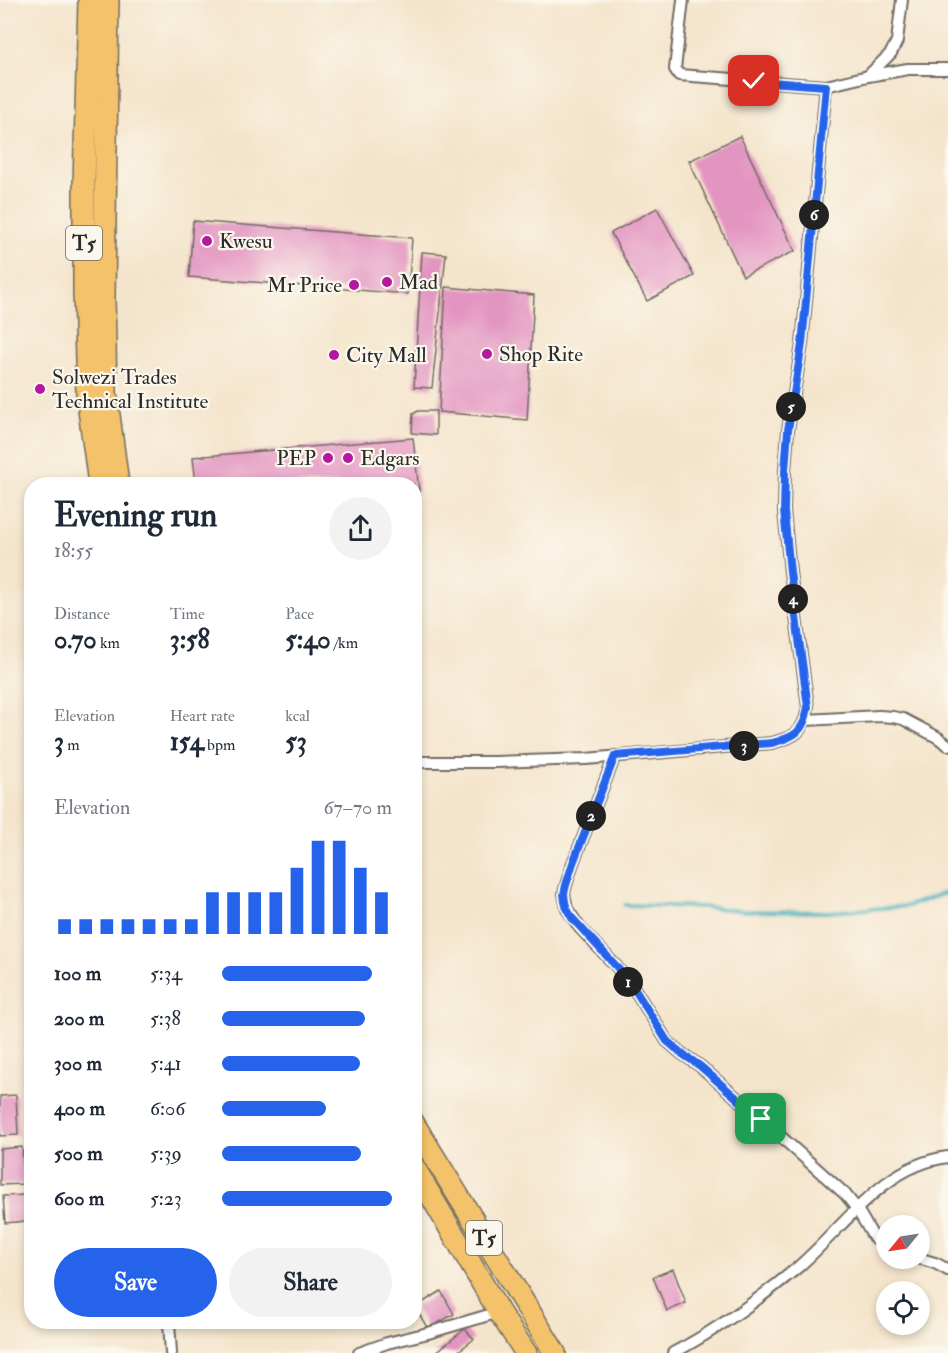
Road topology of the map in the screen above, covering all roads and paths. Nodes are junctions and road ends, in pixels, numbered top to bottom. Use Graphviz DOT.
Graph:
graph roads {
  1 [pos="89,0"];
  2 [pos="108,0"];
  3 [pos="682,0"];
  4 [pos="902,0"];
  5 [pos="948,69"];
  6 [pos="868,76"];
  7 [pos="826,86"];
  8 [pos="98,477"];
  9 [pos="117,477"];
  10 [pos="806,720"];
  11 [pos="948,745"];
  12 [pos="615,756"];
  13 [pos="422,762"];
  14 [pos="422,1137"];
  15 [pos="948,1157"];
  16 [pos="422,1181"];
  17 [pos="857,1209"];
  18 [pos="876,1240"];
  19 [pos="930,1262"];
  20 [pos="948,1270"];
  21 [pos="499,1312"];
  22 [pos="169,1329"];
  23 [pos="171,1353"];
  24 [pos="359,1353"];
  25 [pos="526,1353"];
  26 [pos="555,1353"];
  27 [pos="673,1353"];
  1 -- 8 [label="highway, T5"];
  2 -- 9 [label="highway, T5"];
  3 -- 7 [label="street"];
  4 -- 6 [label="street"];
  5 -- 6 [label="street"];
  6 -- 7 [label="street"];
  7 -- 10 [label="street"];
  10 -- 11 [label="street"];
  10 -- 12 [label="street"];
  12 -- 13 [label="street"];
  12 -- 17 [label="street"];
  14 -- 26 [label="highway, T5"];
  15 -- 17 [label="street"];
  16 -- 21 [label="highway, T5"];
  17 -- 18 [label="street"];
  17 -- 27 [label="street"];
  19 -- 20 [label="street"];
  21 -- 24 [label="street"];
  21 -- 25 [label="highway, T5"];
  22 -- 23 [label="street"];
}
